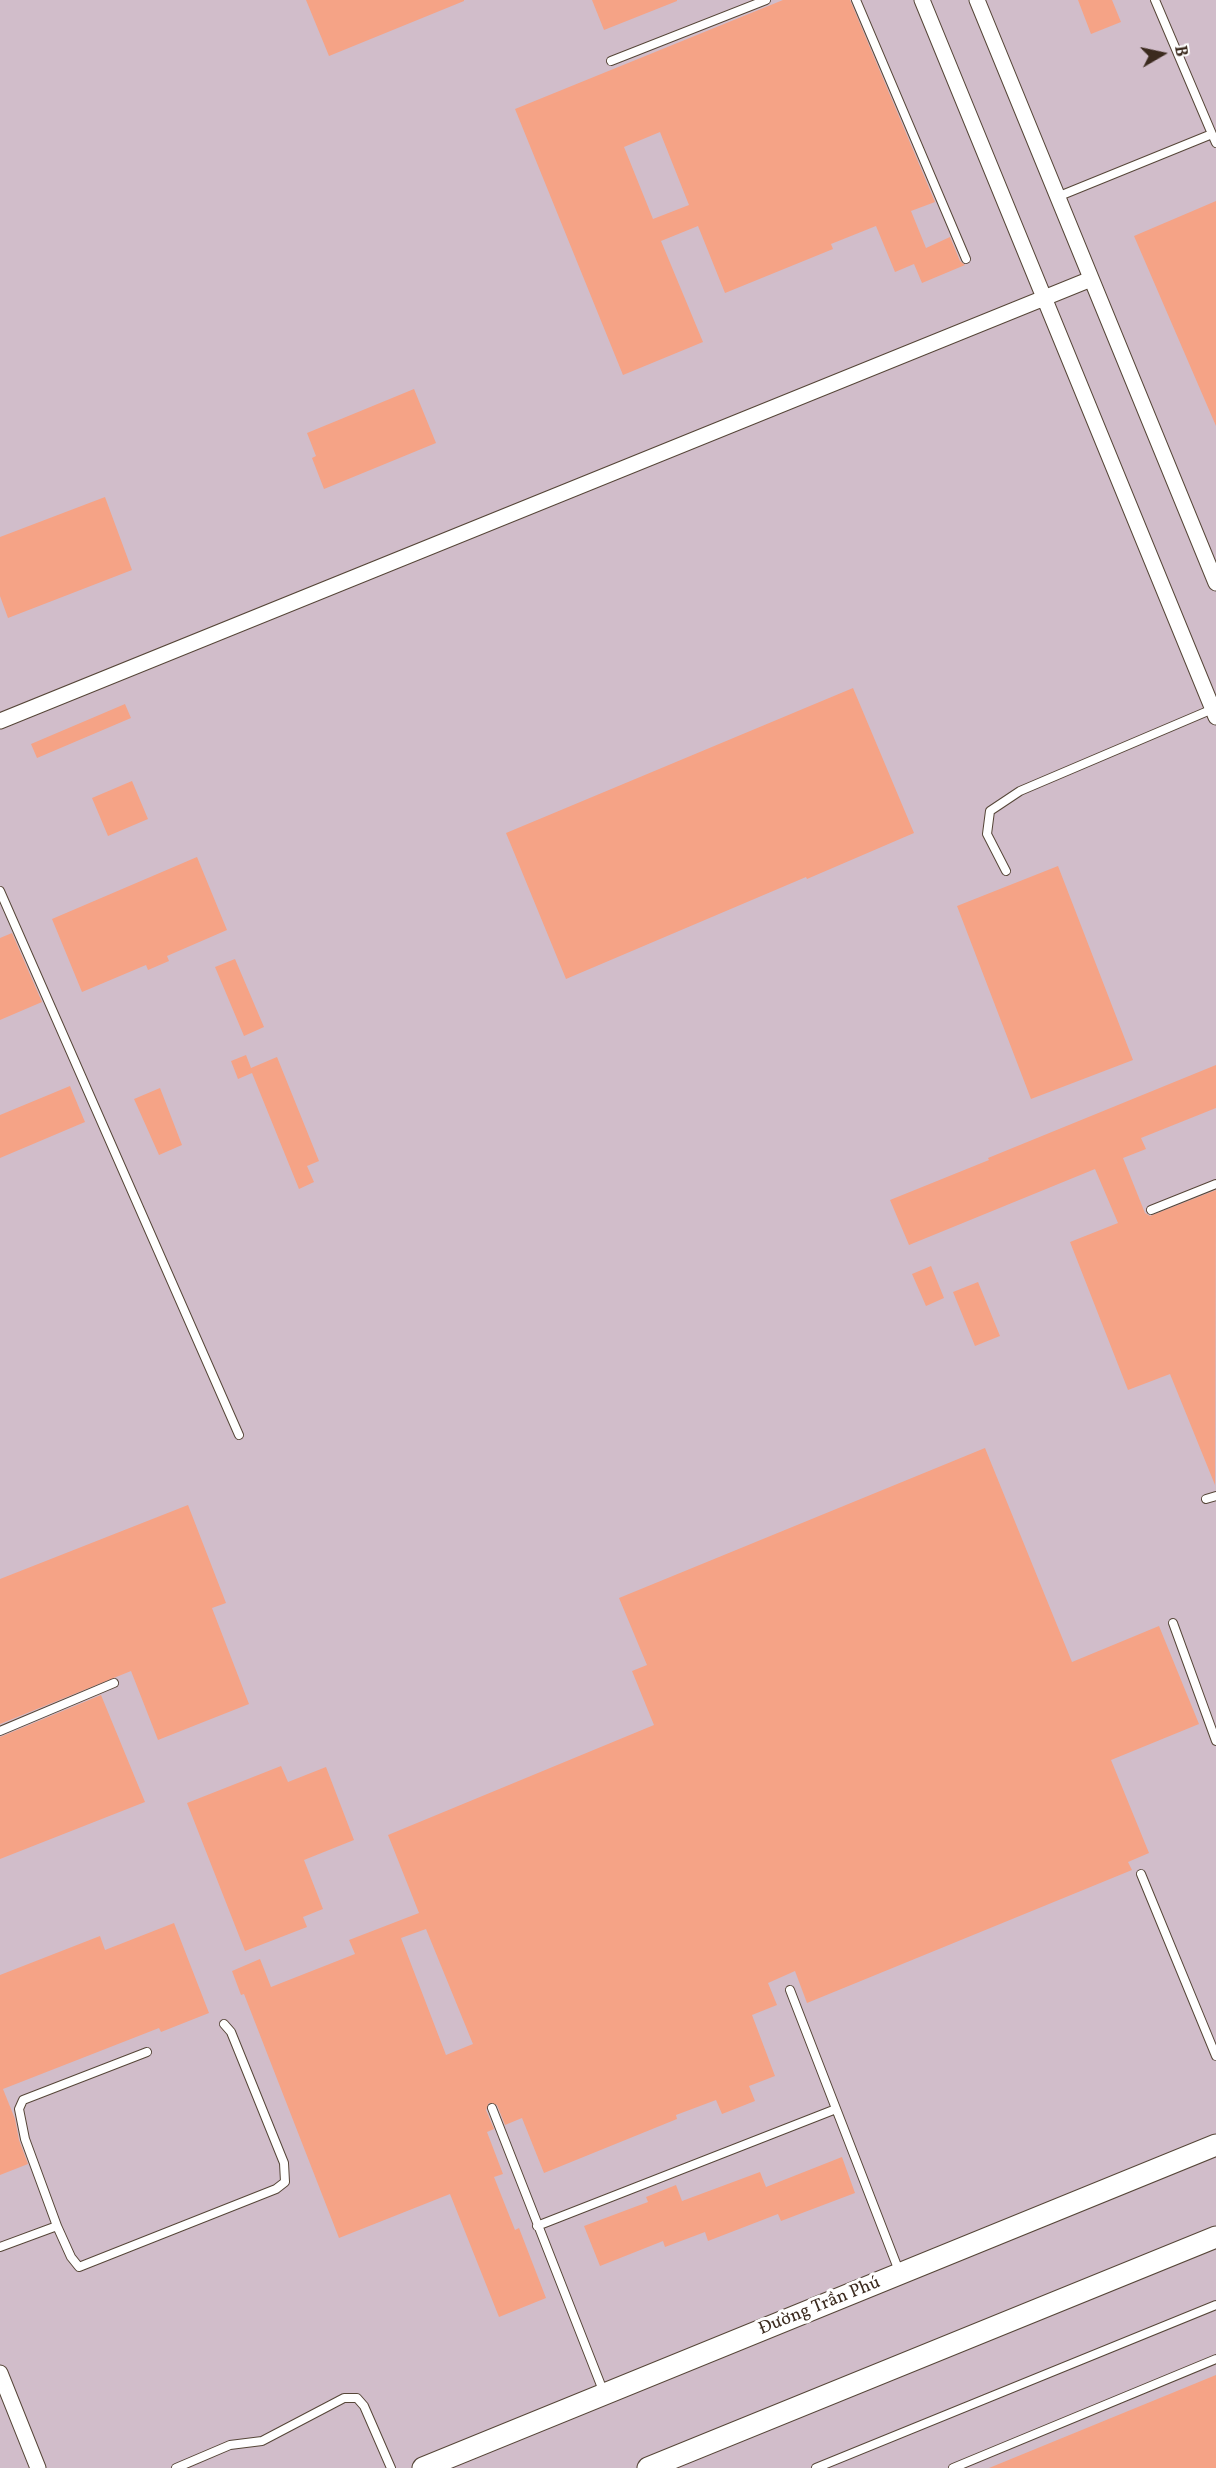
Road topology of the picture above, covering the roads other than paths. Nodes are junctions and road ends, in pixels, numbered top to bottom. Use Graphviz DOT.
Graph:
graph roads {
  1 [pos="766,0"];
  2 [pos="856,0"];
  3 [pos="922,0"];
  4 [pos="977,0"];
  5 [pos="1155,0"];
  6 [pos="611,62"];
  7 [pos="1212,134"];
  8 [pos="1216,143"];
  9 [pos="1057,197"];
  10 [pos="966,259"];
  11 [pos="1091,279"];
  12 [pos="1044,298"];
  13 [pos="1216,582"];
  14 [pos="1215,711"];
  15 [pos="0,721"];
  16 [pos="1006,871"];
  17 [pos="0,891"];
  18 [pos="1216,1184"];
  19 [pos="1151,1210"];
  20 [pos="239,1435"];
  21 [pos="1216,1496"];
  22 [pos="1206,1499"];
  23 [pos="1173,1623"];
  24 [pos="114,1683"];
  25 [pos="0,1731"];
  26 [pos="1216,1741"];
  27 [pos="1141,1874"];
  28 [pos="790,1990"];
  29 [pos="224,2024"];
  30 [pos="147,2052"];
  31 [pos="1216,2056"];
  32 [pos="492,2108"];
  33 [pos="836,2109"];
  34 [pos="1216,2145"];
  35 [pos="57,2226"];
  36 [pos="537,2226"];
  37 [pos="1216,2236"];
  38 [pos="0,2247"];
  39 [pos="901,2275"];
  40 [pos="1216,2306"];
  41 [pos="1216,2359"];
  42 [pos="0,2373"];
  43 [pos="605,2394"];
  44 [pos="38,2468"];
  45 [pos="176,2468"];
  46 [pos="391,2468"];
  47 [pos="423,2468"];
  48 [pos="648,2468"];
  49 [pos="816,2468"];
  50 [pos="953,2468"];
  1 -- 6 [label="lane"];
  2 -- 10 [label="lane"];
  3 -- 12 [label="street"];
  4 -- 9 [label="street"];
  5 -- 7 [label="lane"];
  7 -- 8 [label="lane"];
  7 -- 9 [label="lane"];
  9 -- 11 [label="street"];
  11 -- 12 [label="street"];
  11 -- 13 [label="street"];
  12 -- 14 [label="street"];
  12 -- 15 [label="street"];
  14 -- 16 [label="lane"];
  17 -- 20 [label="lane"];
  18 -- 19 [label="lane"];
  21 -- 22 [label="lane"];
  23 -- 26 [label="lane"];
  24 -- 25 [label="lane"];
  27 -- 31 [label="lane"];
  28 -- 33 [label="lane"];
  29 -- 35 [label="lane"];
  30 -- 35 [label="lane"];
  32 -- 36 [label="lane"];
  33 -- 36 [label="lane"];
  33 -- 39 [label="lane"];
  34 -- 39 [label="main road, Đường Trần Phú"];
  35 -- 38 [label="lane"];
  36 -- 43 [label="lane"];
  37 -- 48 [label="main road"];
  39 -- 43 [label="main road, Đường Trần Phú"];
  40 -- 49 [label="lane"];
  41 -- 50 [label="lane"];
  42 -- 44 [label="street"];
  43 -- 47 [label="main road, Đường Trần Phú"];
  45 -- 46 [label="lane"];
}
